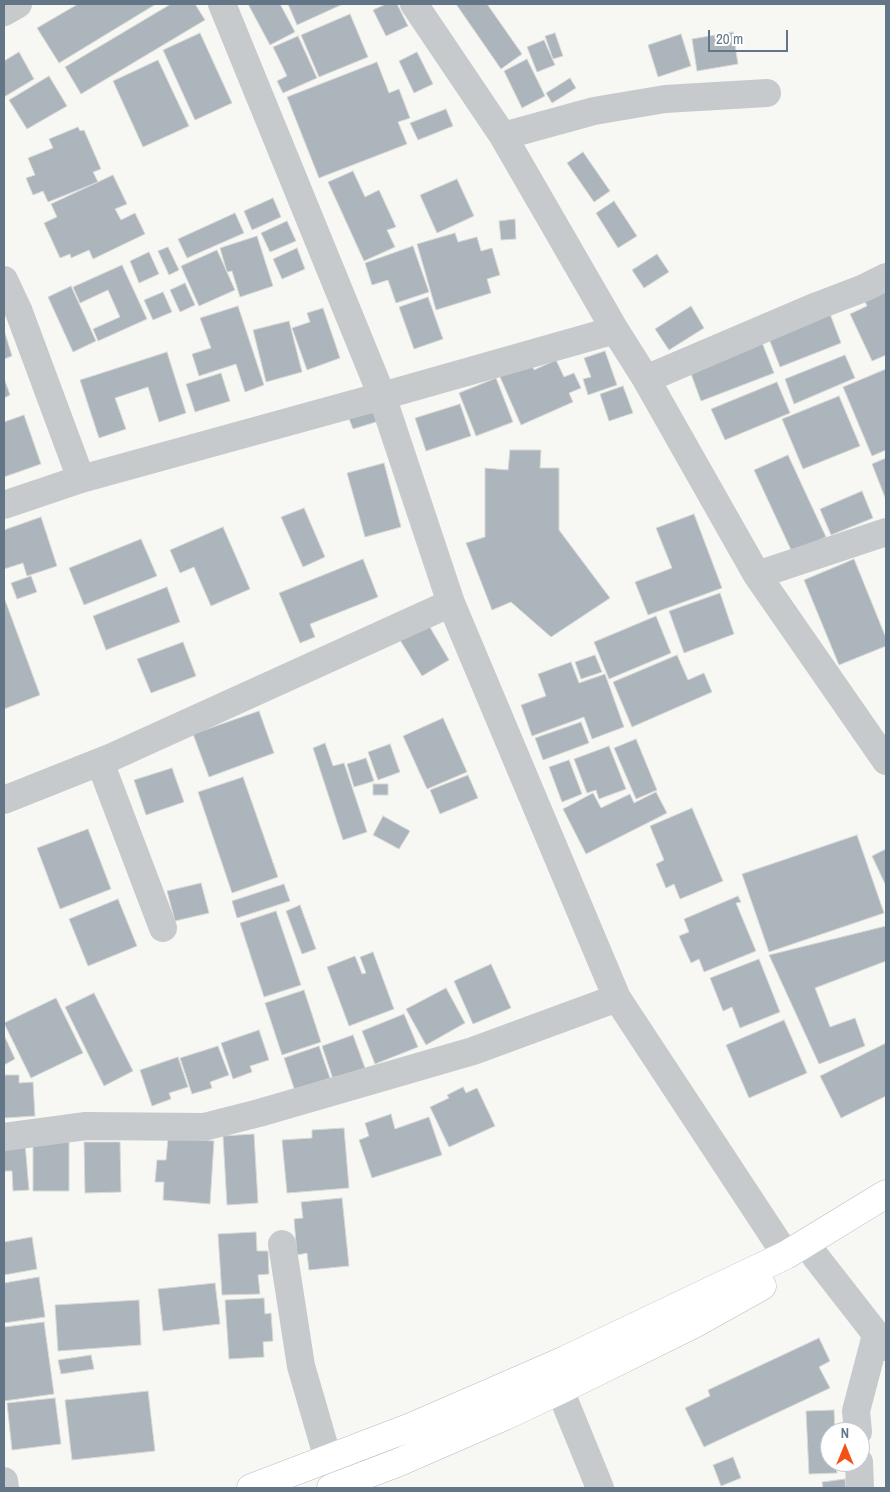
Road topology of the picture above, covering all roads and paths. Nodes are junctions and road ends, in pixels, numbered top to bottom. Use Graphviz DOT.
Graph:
graph roads {
  1 [pos="18,4"];
  2 [pos="222,4"];
  3 [pos="414,4"];
  4 [pos="4,12"];
  5 [pos="767,94"];
  6 [pos="503,136"];
  7 [pos="886,277"];
  8 [pos="4,280"];
  9 [pos="615,330"];
  10 [pos="646,379"];
  11 [pos="382,396"];
  12 [pos="81,479"];
  13 [pos="4,505"];
  14 [pos="886,532"];
  15 [pos="756,575"];
  16 [pos="451,603"];
  17 [pos="886,761"];
  18 [pos="100,762"];
  19 [pos="4,800"];
  20 [pos="163,928"];
  21 [pos="618,998"];
  22 [pos="4,1137"];
  23 [pos="886,1194"];
  24 [pos="886,1212"];
  25 [pos="282,1244"];
  26 [pos="786,1256"];
  27 [pos="815,1256"];
  28 [pos="881,1341"];
  29 [pos="560,1390"];
  30 [pos="857,1422"];
  31 [pos="328,1459"];
  32 [pos="859,1472"];
  33 [pos="4,1481"];
  34 [pos="344,1486"];
  35 [pos="5,1488"];
  36 [pos="251,1488"];
  37 [pos="600,1488"];
  38 [pos="860,1488"];
  1 -- 4 [label="street"];
  2 -- 11 [label="street"];
  3 -- 6 [label="street"];
  5 -- 6 [label="street"];
  6 -- 9 [label="street"];
  7 -- 10 [label="street"];
  8 -- 12 [label="street"];
  9 -- 10 [label="street"];
  9 -- 11 [label="street"];
  10 -- 15 [label="street"];
  11 -- 12 [label="street"];
  11 -- 16 [label="street"];
  12 -- 13 [label="street"];
  14 -- 15 [label="street"];
  15 -- 17 [label="street"];
  16 -- 18 [label="street"];
  16 -- 21 [label="street"];
  18 -- 19 [label="street"];
  18 -- 20 [label="street"];
  21 -- 22 [label="street"];
  21 -- 26 [label="street"];
  23 -- 26 [label="main road"];
  24 -- 27 [label="main road"];
  25 -- 31 [label="street"];
  26 -- 31 [label="main road"];
  27 -- 28 [label="street"];
  27 -- 29 [label="main road"];
  28 -- 30 [label="street"];
  29 -- 34 [label="main road"];
  29 -- 37 [label="street"];
  31 -- 36 [label="main road"];
  32 -- 38 [label="street"];
  33 -- 35 [label="street"];
}
